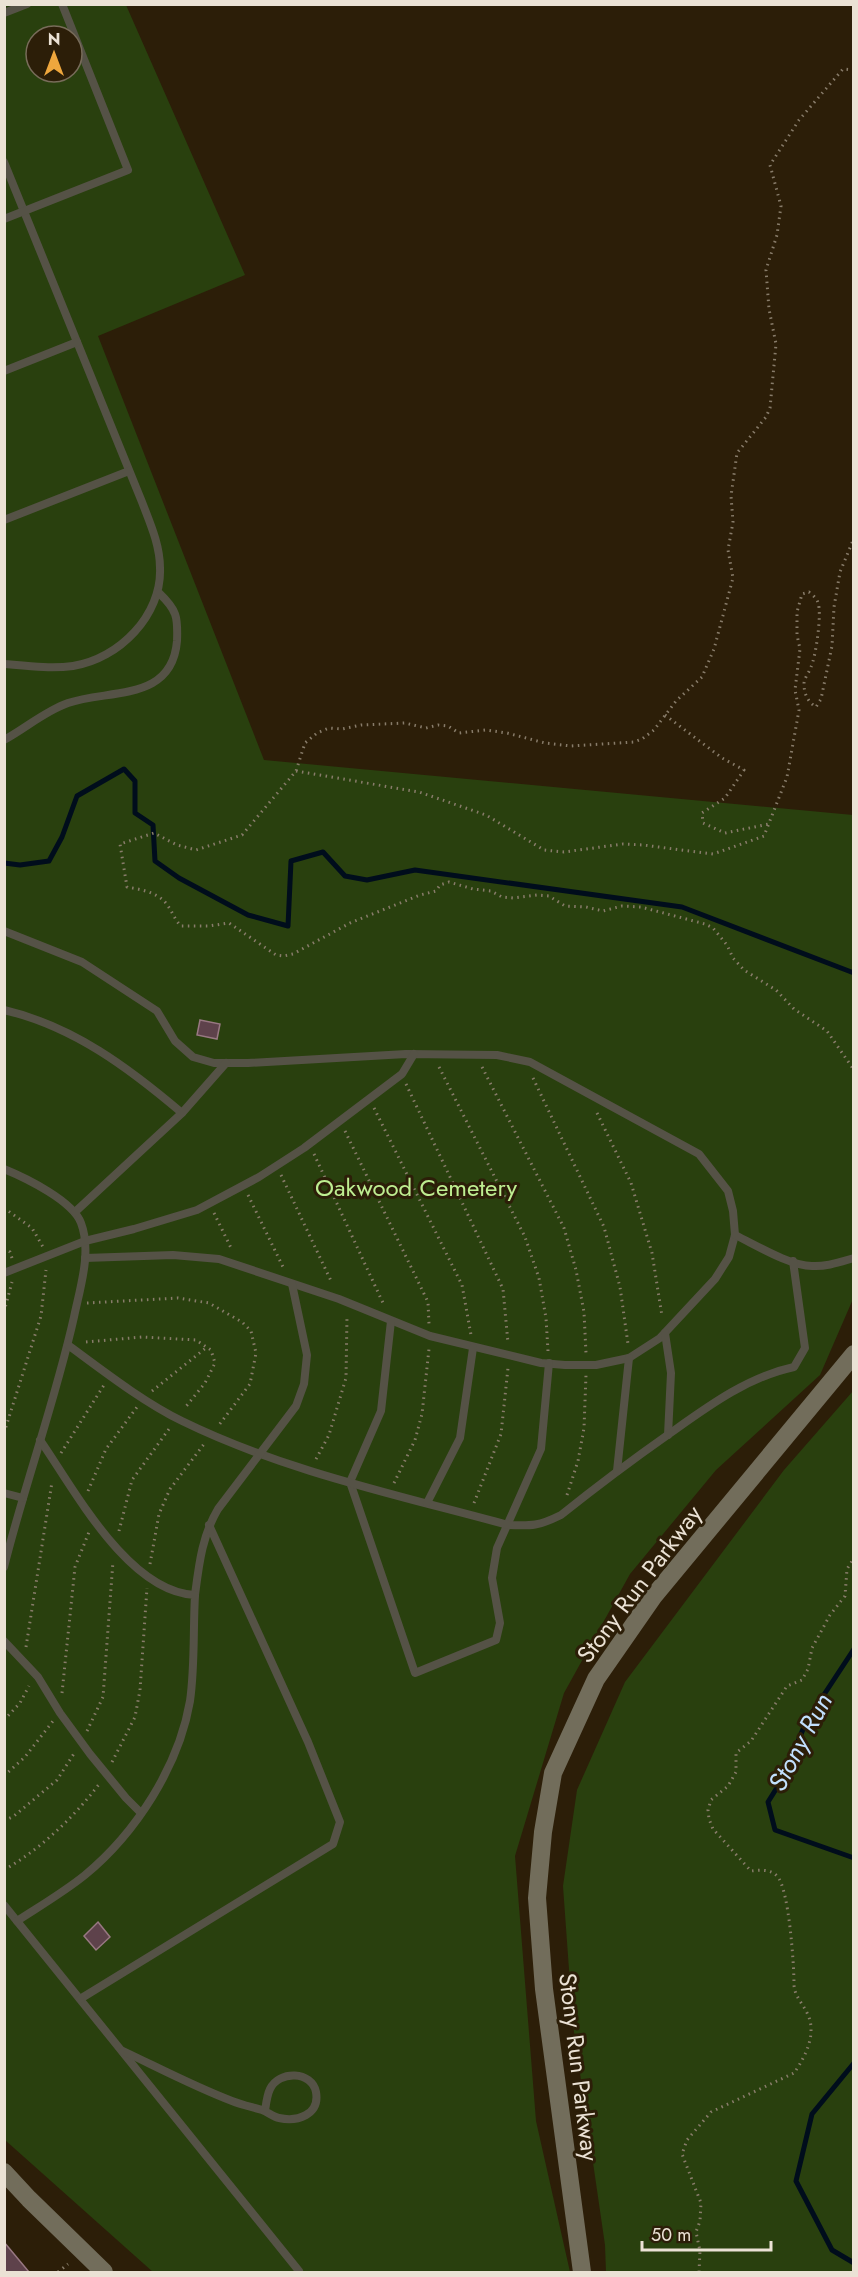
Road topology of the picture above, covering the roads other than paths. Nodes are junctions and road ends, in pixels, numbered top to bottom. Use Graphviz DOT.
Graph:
graph roads {
  1 [pos="27,4"];
  2 [pos="62,4"];
  3 [pos="4,13"];
  4 [pos="4,162"];
  5 [pos="24,211"];
  6 [pos="4,219"];
  7 [pos="77,342"];
  8 [pos="4,371"];
  9 [pos="129,471"];
  10 [pos="5,519"];
  11 [pos="159,593"];
  12 [pos="4,664"];
  13 [pos="4,740"];
  14 [pos="4,932"];
  15 [pos="4,1010"];
  16 [pos="414,1054"];
  17 [pos="226,1063"];
  18 [pos="182,1113"];
  19 [pos="4,1169"];
  20 [pos="75,1212"];
  21 [pos="735,1235"];
  22 [pos="86,1241"];
  23 [pos="85,1258"];
  24 [pos="854,1258"];
  25 [pos="793,1262"];
  26 [pos="4,1274"];
  27 [pos="292,1284"];
  28 [pos="391,1321"];
  29 [pos="665,1333"];
  30 [pos="68,1345"];
  31 [pos="473,1348"];
  32 [pos="854,1354"];
  33 [pos="629,1358"];
  34 [pos="549,1363"];
  35 [pos="668,1435"];
  36 [pos="40,1440"];
  37 [pos="260,1455"];
  38 [pos="617,1471"];
  39 [pos="350,1482"];
  40 [pos="4,1493"];
  41 [pos="23,1498"];
  42 [pos="427,1503"];
  43 [pos="208,1525"];
  44 [pos="508,1525"];
  45 [pos="4,1567"];
  46 [pos="195,1595"];
  47 [pos="4,1641"];
  48 [pos="141,1813"];
  49 [pos="4,1905"];
  50 [pos="17,1921"];
  51 [pos="80,2000"];
  52 [pos="122,2050"];
  53 [pos="265,2111"];
  54 [pos="4,2172"];
  55 [pos="299,2271"];
  56 [pos="104,2272"];
  57 [pos="582,2272"];
  1 -- 3 [label="lane"];
  2 -- 5 [label="lane"];
  4 -- 5 [label="lane"];
  5 -- 6 [label="lane"];
  5 -- 7 [label="lane"];
  7 -- 8 [label="lane"];
  7 -- 9 [label="lane"];
  9 -- 10 [label="lane"];
  9 -- 11 [label="lane"];
  11 -- 12 [label="lane"];
  11 -- 13 [label="lane"];
  14 -- 17 [label="lane"];
  15 -- 18 [label="lane"];
  16 -- 17 [label="lane"];
  16 -- 21 [label="lane"];
  16 -- 22 [label="lane"];
  17 -- 18 [label="lane"];
  18 -- 20 [label="lane"];
  19 -- 20 [label="lane"];
  20 -- 22 [label="lane"];
  21 -- 25 [label="lane"];
  21 -- 29 [label="lane"];
  22 -- 23 [label="lane"];
  22 -- 26 [label="lane"];
  23 -- 27 [label="lane"];
  23 -- 30 [label="lane"];
  24 -- 25 [label="lane"];
  25 -- 35 [label="lane"];
  27 -- 28 [label="lane"];
  27 -- 37 [label="lane"];
  28 -- 31 [label="lane"];
  28 -- 39 [label="lane"];
  29 -- 33 [label="lane"];
  29 -- 35 [label="lane"];
  30 -- 36 [label="lane"];
  30 -- 37 [label="lane"];
  31 -- 34 [label="lane"];
  31 -- 42 [label="lane"];
  32 -- 57 [label="street, Stony Run Parkway"];
  33 -- 34 [label="lane"];
  33 -- 38 [label="lane"];
  34 -- 44 [label="lane"];
  35 -- 38 [label="lane"];
  36 -- 41 [label="lane"];
  36 -- 46 [label="lane"];
  37 -- 39 [label="lane"];
  37 -- 43 [label="lane"];
  38 -- 44 [label="lane"];
  39 -- 42 [label="lane"];
  39 -- 44 [label="lane"];
  40 -- 41 [label="lane"];
  41 -- 45 [label="lane"];
  42 -- 44 [label="lane"];
  43 -- 46 [label="lane"];
  43 -- 51 [label="lane"];
  46 -- 48 [label="lane"];
  47 -- 48 [label="lane"];
  48 -- 50 [label="lane"];
  49 -- 50 [label="lane"];
  50 -- 51 [label="lane"];
  51 -- 52 [label="lane"];
  52 -- 53 [label="lane"];
  52 -- 55 [label="lane"];
  53 -- 53 [label="lane"];
  54 -- 56 [label="street"];
}
